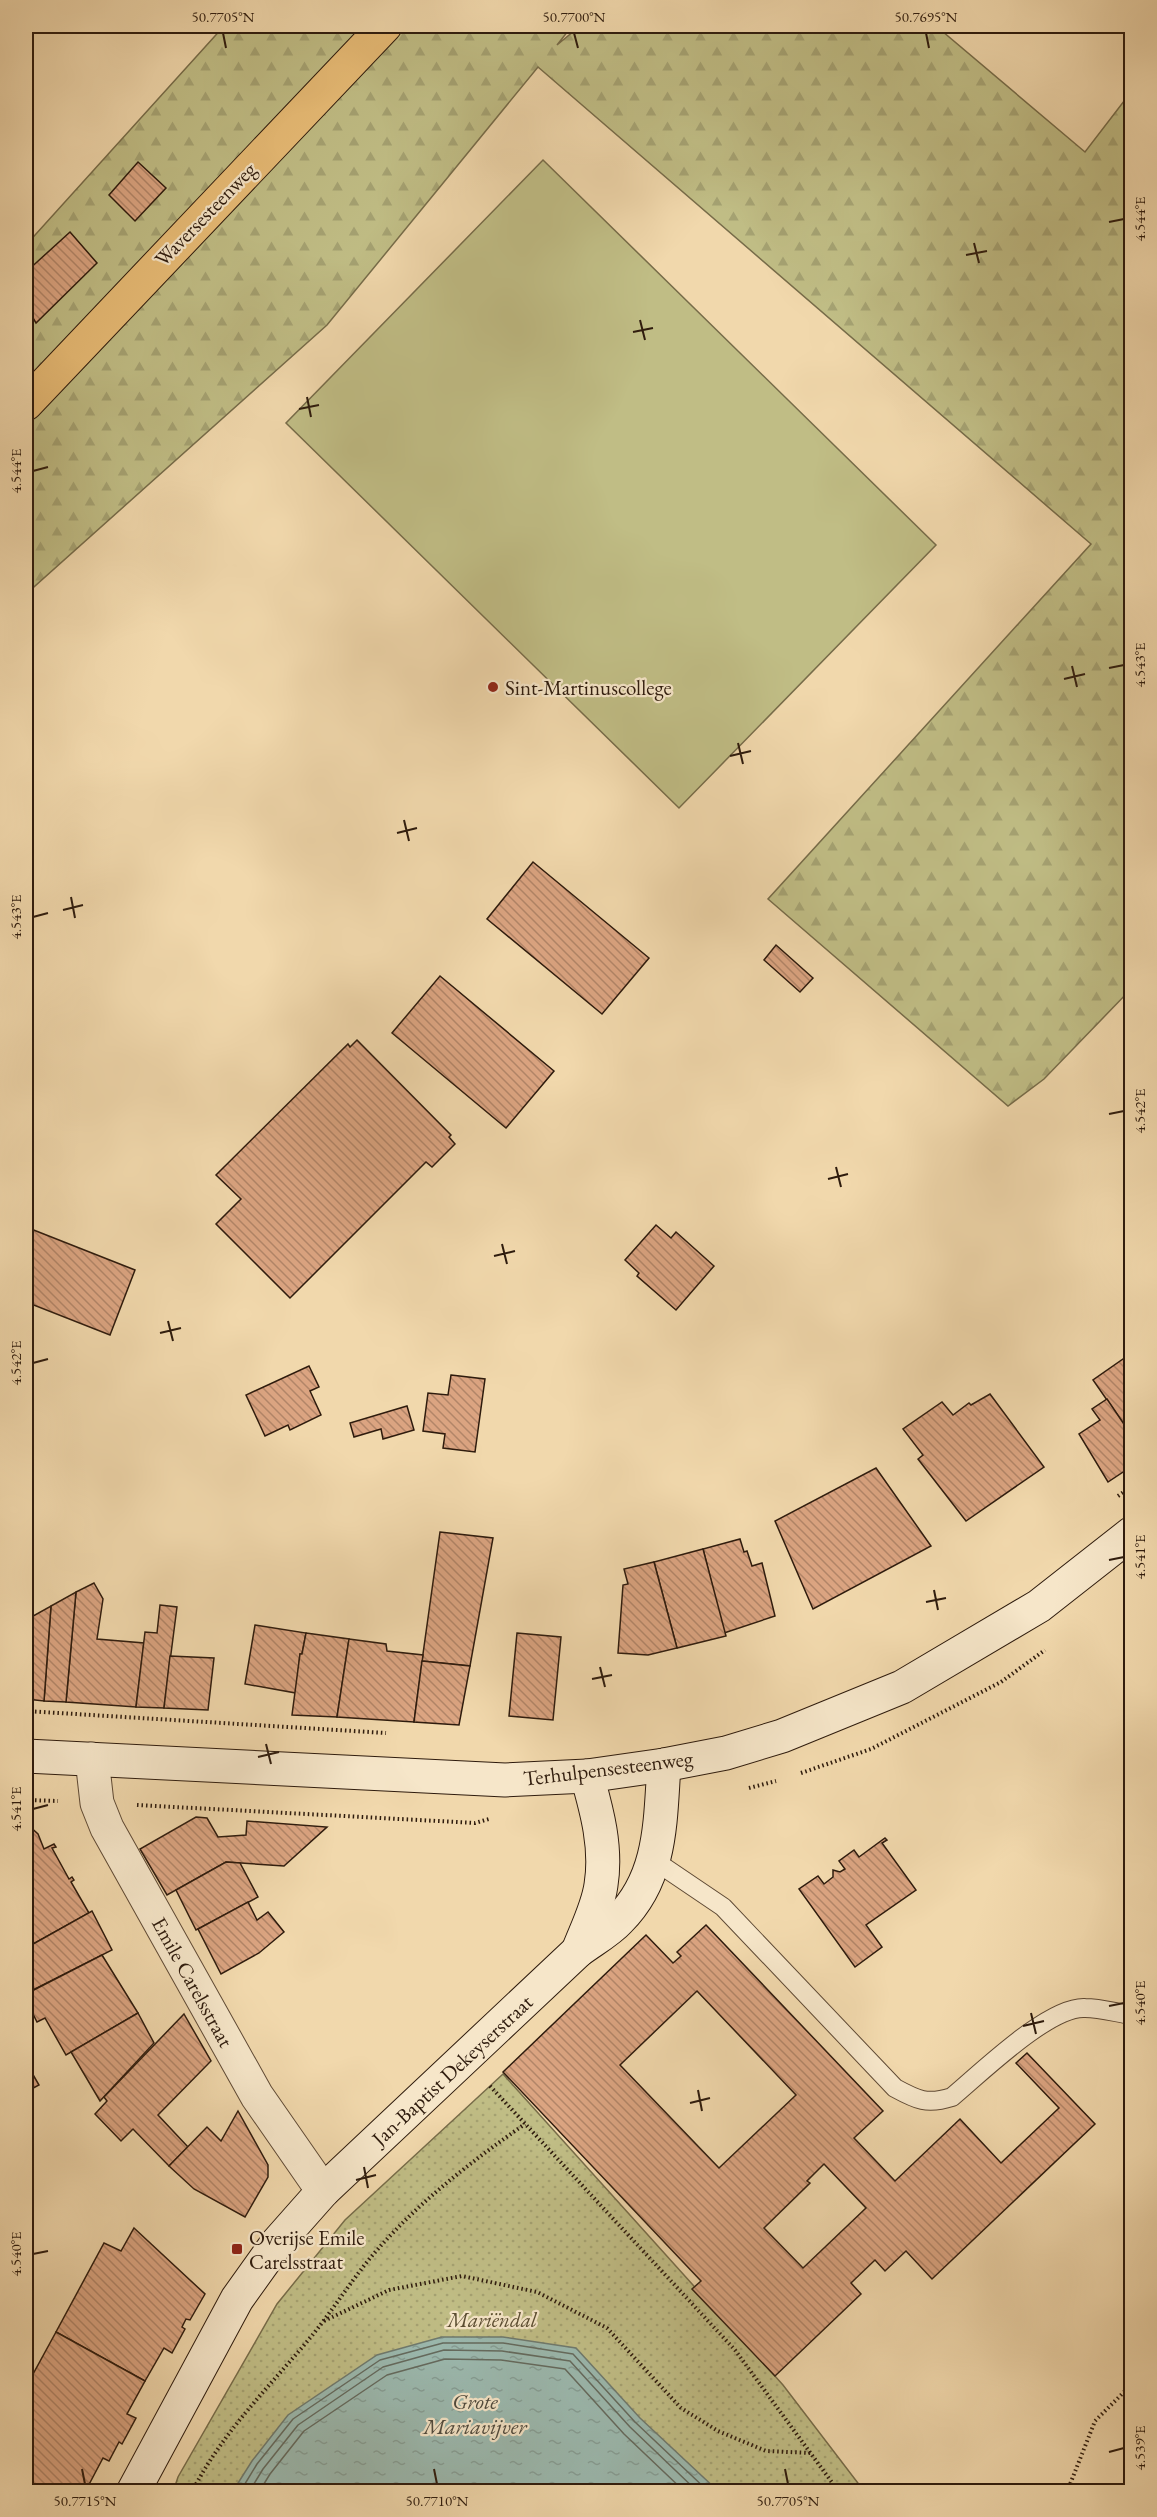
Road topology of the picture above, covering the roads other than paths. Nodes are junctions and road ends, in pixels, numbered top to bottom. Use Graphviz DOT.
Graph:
graph roads {
  1 [pos="386,26"];
  2 [pos="26,404"];
  3 [pos="1131,1533"];
  4 [pos="26,1756"];
  5 [pos="92,1759"];
  6 [pos="664,1765"];
  7 [pos="587,1776"];
  8 [pos="655,1861"];
  9 [pos="578,1951"];
  10 [pos="1131,2015"];
  11 [pos="323,2192"];
  12 [pos="133,2492"];
  1 -- 2 [label="main road, Waversesteenweg"];
  3 -- 6 [label="main road, Terhulpensesteenweg"];
  4 -- 5 [label="main road, Terhulpensesteenweg"];
  5 -- 7 [label="main road, Terhulpensesteenweg"];
  5 -- 11 [label="main road, Emile Carelsstraat"];
  6 -- 7 [label="main road, Terhulpensesteenweg"];
  6 -- 8 [label="main road, Jan-Baptist Dekeyserstraat"];
  7 -- 9 [label="main road, Jan-Baptist Dekeyserstraat"];
  8 -- 9 [label="main road, Jan-Baptist Dekeyserstraat"];
  8 -- 10 [label="lane"];
  9 -- 11 [label="main road, Jan-Baptist Dekeyserstraat"];
  11 -- 12 [label="main road, Jan-Baptist Dekeyserstraat"];
}
